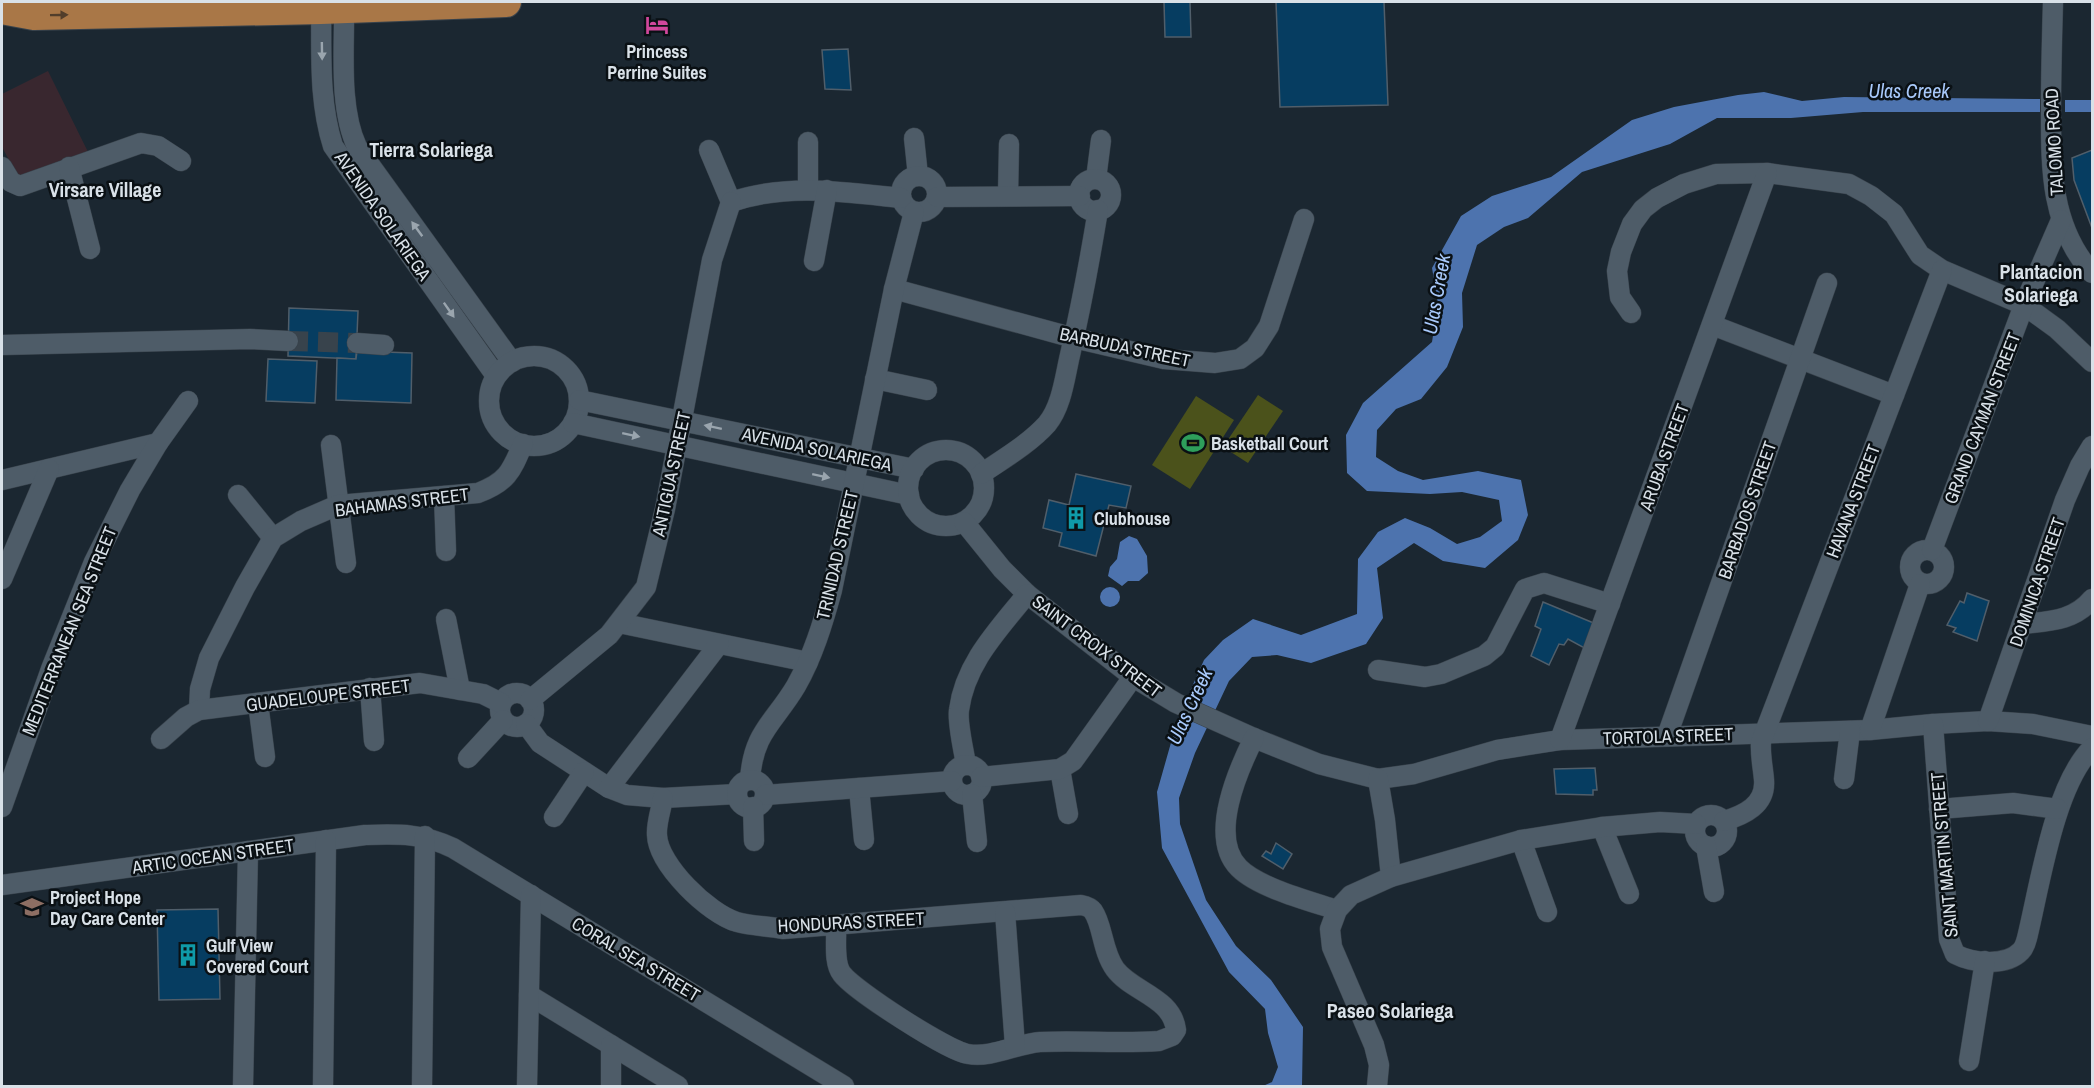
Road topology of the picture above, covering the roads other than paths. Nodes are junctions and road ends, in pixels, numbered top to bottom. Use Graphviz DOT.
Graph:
graph roads {
  1 [pos="506,2"];
  2 [pos="2053,2"];
  3 [pos="332,5"];
  4 [pos="2,9"];
  5 [pos="914,138"];
  6 [pos="1101,140"];
  7 [pos="808,142"];
  8 [pos="1009,144"];
  9 [pos="709,150"];
  10 [pos="367,160"];
  11 [pos="181,161"];
  12 [pos="2,167"];
  13 [pos="69,167"];
  14 [pos="351,172"];
  15 [pos="1767,174"];
  16 [pos="918,176"];
  17 [pos="1096,179"];
  18 [pos="817,190"];
  19 [pos="937,196"];
  20 [pos="1008,196"];
  21 [pos="1080,196"];
  22 [pos="731,202"];
  23 [pos="907,205"];
  24 [pos="1098,210"];
  25 [pos="1304,219"];
  26 [pos="2061,220"];
  27 [pos="90,249"];
  28 [pos="436,256"];
  29 [pos="814,261"];
  30 [pos="419,267"];
  31 [pos="1942,270"];
  32 [pos="2092,273"];
  33 [pos="1827,283"];
  34 [pos="894,289"];
  35 [pos="2024,305"];
  36 [pos="1631,313"];
  37 [pos="1712,325"];
  38 [pos="1074,338"];
  39 [pos="288,341"];
  40 [pos="357,343"];
  41 [pos="2,345"];
  42 [pos="384,345"];
  43 [pos="1800,359"];
  44 [pos="512,362"];
  45 [pos="2092,362"];
  46 [pos="496,376"];
  47 [pos="875,379"];
  48 [pos="927,390"];
  49 [pos="1894,395"];
  50 [pos="579,400"];
  51 [pos="188,401"];
  52 [pos="682,421"];
  53 [pos="573,423"];
  54 [pos="158,443"];
  55 [pos="523,444"];
  56 [pos="331,445"];
  57 [pos="678,445"];
  58 [pos="2092,446"];
  59 [pos="859,457"];
  60 [pos="49,469"];
  61 [pos="914,469"];
  62 [pos="2086,472"];
  63 [pos="981,474"];
  64 [pos="2,480"];
  65 [pos="853,483"];
  66 [pos="238,495"];
  67 [pos="909,495"];
  68 [pos="444,496"];
  69 [pos="338,505"];
  70 [pos="964,522"];
  71 [pos="273,538"];
  72 [pos="446,551"];
  73 [pos="346,563"];
  74 [pos="2,576"];
  75 [pos="1027,594"];
  76 [pos="2092,599"];
  77 [pos="1610,604"];
  78 [pos="446,619"];
  79 [pos="618,623"];
  80 [pos="2023,624"];
  81 [pos="719,644"];
  82 [pos="808,662"];
  83 [pos="1378,670"];
  84 [pos="1133,677"];
  85 [pos="370,688"];
  86 [pos="460,690"];
  87 [pos="531,700"];
  88 [pos="258,703"];
  89 [pos="199,710"];
  90 [pos="502,712"];
  91 [pos="1988,721"];
  92 [pos="526,724"];
  93 [pos="1932,724"];
  94 [pos="1870,730"];
  95 [pos="1850,731"];
  96 [pos="1765,732"];
  97 [pos="2092,735"];
  98 [pos="1667,736"];
  99 [pos="161,738"];
  100 [pos="1254,738"];
  101 [pos="1560,740"];
  102 [pos="374,741"];
  103 [pos="2092,743"];
  104 [pos="2092,748"];
  105 [pos="265,757"];
  106 [pos="468,758"];
  107 [pos="1060,769"];
  108 [pos="974,771"];
  109 [pos="584,772"];
  110 [pos="1378,779"];
  111 [pos="1844,779"];
  112 [pos="952,781"];
  113 [pos="744,787"];
  114 [pos="609,788"];
  115 [pos="859,788"];
  116 [pos="972,794"];
  117 [pos="663,798"];
  118 [pos="759,801"];
  119 [pos="2,807"];
  120 [pos="1939,809"];
  121 [pos="2058,809"];
  122 [pos="1068,814"];
  123 [pos="554,817"];
  124 [pos="1724,820"];
  125 [pos="1696,824"];
  126 [pos="1602,828"];
  127 [pos="425,836"];
  128 [pos="326,840"];
  129 [pos="864,840"];
  130 [pos="1521,840"];
  131 [pos="754,841"];
  132 [pos="977,842"];
  133 [pos="1706,846"];
  134 [pos="248,851"];
  135 [pos="1392,877"];
  136 [pos="2,885"];
  137 [pos="1714,892"];
  138 [pos="1629,894"];
  139 [pos="531,895"];
  140 [pos="1337,909"];
  141 [pos="1005,912"];
  142 [pos="1547,912"];
  143 [pos="836,925"];
  144 [pos="1985,961"];
  145 [pos="529,995"];
  146 [pos="612,1045"];
  147 [pos="1015,1046"];
  148 [pos="1969,1061"];
  149 [pos="243,1086"];
  150 [pos="323,1086"];
  151 [pos="422,1086"];
  152 [pos="527,1086"];
  153 [pos="611,1086"];
  154 [pos="678,1086"];
  155 [pos="844,1086"];
  156 [pos="1377,1086"];
  1 -- 3 [label="highway"];
  2 -- 26 [label="street, TALOMO ROAD"];
  4 -- 3 [label="highway, one-way"];
  3 -- 10 [label="street, AVENIDA SOLARIEGA"];
  3 -- 14 [label="street, AVENIDA SOLARIEGA, one-way"];
  5 -- 16 [label="street"];
  6 -- 17 [label="street"];
  7 -- 18 [label="street"];
  8 -- 20 [label="street"];
  9 -- 22 [label="street"];
  10 -- 14 [label="street"];
  28 -- 10 [label="street, AVENIDA SOLARIEGA, one-way"];
  11 -- 13 [label="street"];
  12 -- 13 [label="street"];
  13 -- 27 [label="street"];
  14 -- 30 [label="street, AVENIDA SOLARIEGA"];
  15 -- 31 [label="street"];
  15 -- 36 [label="street"];
  15 -- 37 [label="street, ARUBA STREET"];
  16 -- 19 [label="street"];
  16 -- 23 [label="street"];
  17 -- 21 [label="street"];
  17 -- 24 [label="street"];
  18 -- 22 [label="street"];
  18 -- 23 [label="street"];
  18 -- 29 [label="street"];
  19 -- 20 [label="street"];
  19 -- 23 [label="street"];
  20 -- 21 [label="street"];
  21 -- 24 [label="street"];
  22 -- 52 [label="street, ANTIGUA STREET"];
  23 -- 34 [label="street, TRINIDAD STREET"];
  24 -- 38 [label="street"];
  25 -- 38 [label="street, BARBUDA STREET"];
  26 -- 32 [label="street, TALOMO ROAD"];
  26 -- 35 [label="street, GRAND CAYMAN STREET"];
  28 -- 30 [label="street"];
  28 -- 44 [label="street, AVENIDA SOLARIEGA"];
  30 -- 46 [label="street, AVENIDA SOLARIEGA, one-way"];
  31 -- 35 [label="street"];
  31 -- 49 [label="street, HAVANA STREET"];
  33 -- 43 [label="street, BARBADOS STREET"];
  34 -- 38 [label="street, BARBUDA STREET"];
  34 -- 47 [label="street, TRINIDAD STREET"];
  35 -- 45 [label="street"];
  35 -- 94 [label="street, GRAND CAYMAN STREET"];
  37 -- 43 [label="street"];
  37 -- 77 [label="street, ARUBA STREET"];
  38 -- 63 [label="street"];
  39 -- 41 [label="street"];
  40 -- 42 [label="street"];
  43 -- 49 [label="street"];
  43 -- 98 [label="street, BARBADOS STREET"];
  44 -- 46 [label="street"];
  44 -- 50 [label="street"];
  46 -- 55 [label="street"];
  47 -- 48 [label="street"];
  47 -- 59 [label="street, TRINIDAD STREET"];
  49 -- 96 [label="street, HAVANA STREET"];
  50 -- 52 [label="street, AVENIDA SOLARIEGA"];
  50 -- 53 [label="street"];
  51 -- 54 [label="street, MEDITERRANEAN SEA STREET"];
  52 -- 57 [label="street, ANTIGUA STREET"];
  59 -- 52 [label="street, AVENIDA SOLARIEGA, one-way"];
  53 -- 55 [label="street"];
  53 -- 57 [label="street, AVENIDA SOLARIEGA, one-way"];
  54 -- 60 [label="street"];
  54 -- 119 [label="street, MEDITERRANEAN SEA STREET"];
  55 -- 68 [label="street, BAHAMAS STREET"];
  56 -- 69 [label="street"];
  57 -- 65 [label="street, AVENIDA SOLARIEGA, one-way"];
  57 -- 79 [label="street, ANTIGUA STREET"];
  58 -- 62 [label="street, DOMINICA STREET"];
  59 -- 61 [label="street, AVENIDA SOLARIEGA"];
  59 -- 65 [label="street, TRINIDAD STREET"];
  60 -- 64 [label="street"];
  60 -- 74 [label="street"];
  61 -- 63 [label="street"];
  61 -- 67 [label="street"];
  62 -- 80 [label="street, DOMINICA STREET"];
  63 -- 70 [label="street"];
  65 -- 67 [label="street, AVENIDA SOLARIEGA"];
  65 -- 82 [label="street, TRINIDAD STREET"];
  66 -- 71 [label="street"];
  67 -- 70 [label="street"];
  68 -- 69 [label="street, BAHAMAS STREET"];
  68 -- 72 [label="street"];
  69 -- 71 [label="street, BAHAMAS STREET"];
  69 -- 73 [label="street"];
  70 -- 75 [label="street, SAINT CROIX STREET"];
  71 -- 89 [label="street, BAHAMAS STREET"];
  75 -- 84 [label="street, SAINT CROIX STREET"];
  75 -- 108 [label="street"];
  76 -- 80 [label="street"];
  77 -- 83 [label="street"];
  77 -- 101 [label="street, ARUBA STREET"];
  78 -- 86 [label="street"];
  79 -- 81 [label="street"];
  79 -- 87 [label="street, ANTIGUA STREET"];
  80 -- 91 [label="street, DOMINICA STREET"];
  81 -- 82 [label="street"];
  81 -- 114 [label="street"];
  82 -- 113 [label="street, TRINIDAD STREET"];
  84 -- 100 [label="street, SAINT CROIX STREET"];
  84 -- 107 [label="street"];
  85 -- 86 [label="street, GUADELOUPE STREET"];
  85 -- 88 [label="street, GUADELOUPE STREET"];
  85 -- 102 [label="street"];
  86 -- 90 [label="street, GUADELOUPE STREET"];
  87 -- 90 [label="street"];
  87 -- 92 [label="street"];
  88 -- 89 [label="street, GUADELOUPE STREET"];
  88 -- 105 [label="street"];
  89 -- 99 [label="street, GUADELOUPE STREET"];
  90 -- 92 [label="street"];
  90 -- 106 [label="street"];
  91 -- 93 [label="street, TORTOLA STREET"];
  91 -- 97 [label="street, TORTOLA STREET"];
  92 -- 109 [label="street"];
  93 -- 94 [label="street, TORTOLA STREET"];
  93 -- 120 [label="street, SAINT MARTIN STREET"];
  94 -- 95 [label="street, TORTOLA STREET"];
  95 -- 96 [label="street, TORTOLA STREET"];
  95 -- 111 [label="street"];
  96 -- 98 [label="street, TORTOLA STREET"];
  96 -- 124 [label="street, HAVANA STREET"];
  97 -- 103 [label="street"];
  98 -- 101 [label="street, TORTOLA STREET"];
  100 -- 110 [label="street, TORTOLA STREET"];
  100 -- 140 [label="street"];
  101 -- 110 [label="street, TORTOLA STREET"];
  104 -- 121 [label="street"];
  107 -- 108 [label="street"];
  107 -- 122 [label="street"];
  108 -- 112 [label="street"];
  108 -- 116 [label="street"];
  109 -- 114 [label="street"];
  109 -- 123 [label="street"];
  110 -- 135 [label="street"];
  112 -- 115 [label="street"];
  112 -- 116 [label="street"];
  113 -- 117 [label="street"];
  113 -- 118 [label="street"];
  114 -- 117 [label="street"];
  115 -- 118 [label="street"];
  115 -- 129 [label="street"];
  116 -- 132 [label="street"];
  117 -- 143 [label="street, HONDURAS STREET"];
  118 -- 131 [label="street"];
  120 -- 121 [label="street"];
  120 -- 144 [label="street, SAINT MARTIN STREET"];
  121 -- 144 [label="street"];
  124 -- 125 [label="street"];
  124 -- 133 [label="street"];
  125 -- 126 [label="street"];
  125 -- 133 [label="street"];
  126 -- 130 [label="street"];
  126 -- 138 [label="street"];
  127 -- 128 [label="street, ARTIC OCEAN STREET"];
  127 -- 139 [label="street, CORAL SEA STREET"];
  127 -- 151 [label="street"];
  128 -- 134 [label="street, ARTIC OCEAN STREET"];
  128 -- 150 [label="street"];
  130 -- 135 [label="street"];
  130 -- 142 [label="street"];
  133 -- 137 [label="street"];
  134 -- 136 [label="street, ARTIC OCEAN STREET"];
  134 -- 149 [label="street"];
  135 -- 140 [label="street"];
  139 -- 145 [label="street"];
  139 -- 155 [label="street, CORAL SEA STREET"];
  140 -- 156 [label="street"];
  141 -- 143 [label="street, HONDURAS STREET"];
  141 -- 147 [label="street"];
  141 -- 147 [label="street, HONDURAS STREET"];
  143 -- 147 [label="street"];
  144 -- 148 [label="street"];
  145 -- 146 [label="street"];
  145 -- 152 [label="street"];
  146 -- 153 [label="street"];
  146 -- 154 [label="street"];
}
